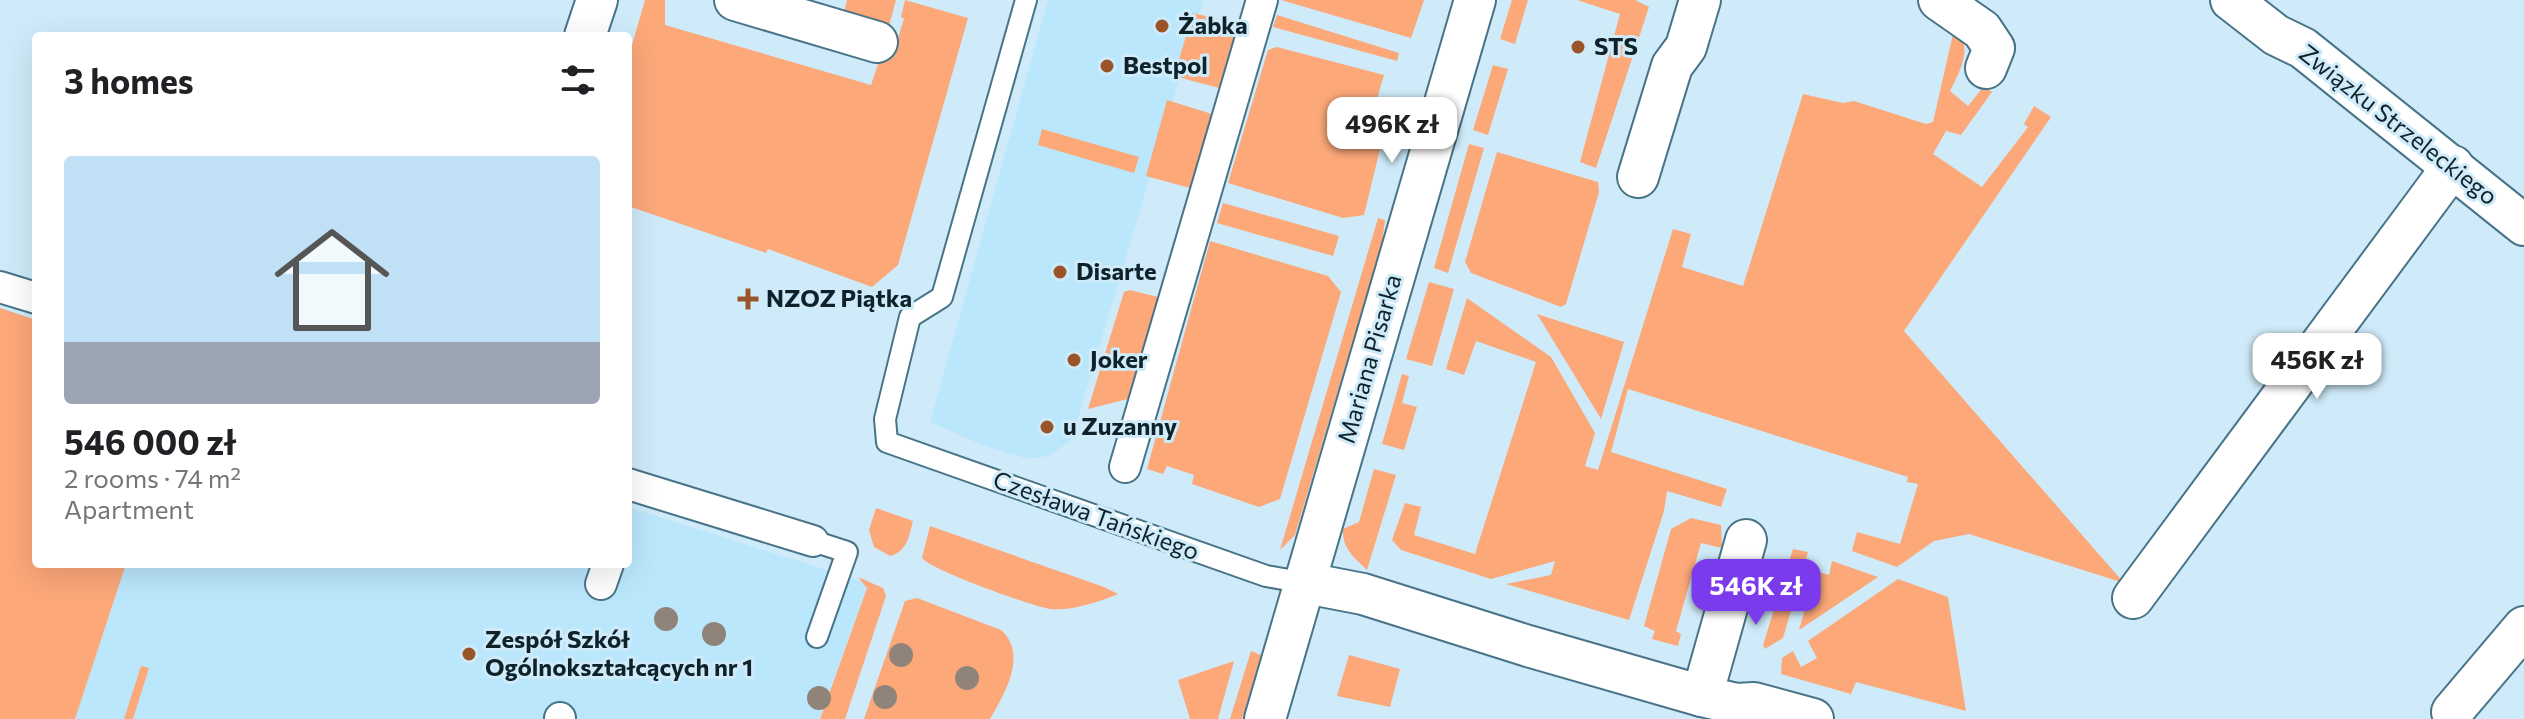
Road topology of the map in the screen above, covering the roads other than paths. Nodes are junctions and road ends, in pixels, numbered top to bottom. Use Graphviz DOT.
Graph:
graph roads {
  1 [pos="597,0"];
  2 [pos="735,0"];
  3 [pos="1026,0"];
  4 [pos="1262,0"];
  5 [pos="1475,0"];
  6 [pos="1700,0"];
  7 [pos="1939,0"];
  8 [pos="2231,0"];
  9 [pos="586,32"];
  10 [pos="877,42"];
  11 [pos="1986,68"];
  12 [pos="2453,166"];
  13 [pos="1638,177"];
  14 [pos="2524,225"];
  15 [pos="0,287"];
  16 [pos="32,297"];
  17 [pos="1125,467"];
  18 [pos="632,493"];
  19 [pos="1746,540"];
  20 [pos="813,541"];
  21 [pos="1306,583"];
  22 [pos="2133,598"];
  23 [pos="2524,627"];
  24 [pos="817,637"];
  25 [pos="1702,696"];
  26 [pos="1752,711"];
  27 [pos="2452,712"];
  28 [pos="1265,719"];
  29 [pos="1813,719"];
  1 -- 9 [label="street"];
  2 -- 10 [label="street"];
  3 -- 21 [label="lane, Czesława Tańskiego"];
  4 -- 17 [label="street"];
  5 -- 21 [label="street, Mariana Pisarka"];
  6 -- 13 [label="street"];
  7 -- 11 [label="street"];
  8 -- 12 [label="street, Związku Strzeleckiego"];
  12 -- 14 [label="street, Związku Strzeleckiego"];
  12 -- 22 [label="street"];
  15 -- 16 [label="street"];
  18 -- 20 [label="street"];
  19 -- 25 [label="street"];
  20 -- 24 [label="lane"];
  21 -- 25 [label="street"];
  21 -- 28 [label="street, Mariana Pisarka"];
  23 -- 27 [label="street"];
  25 -- 26 [label="street"];
  26 -- 29 [label="street"];
}
